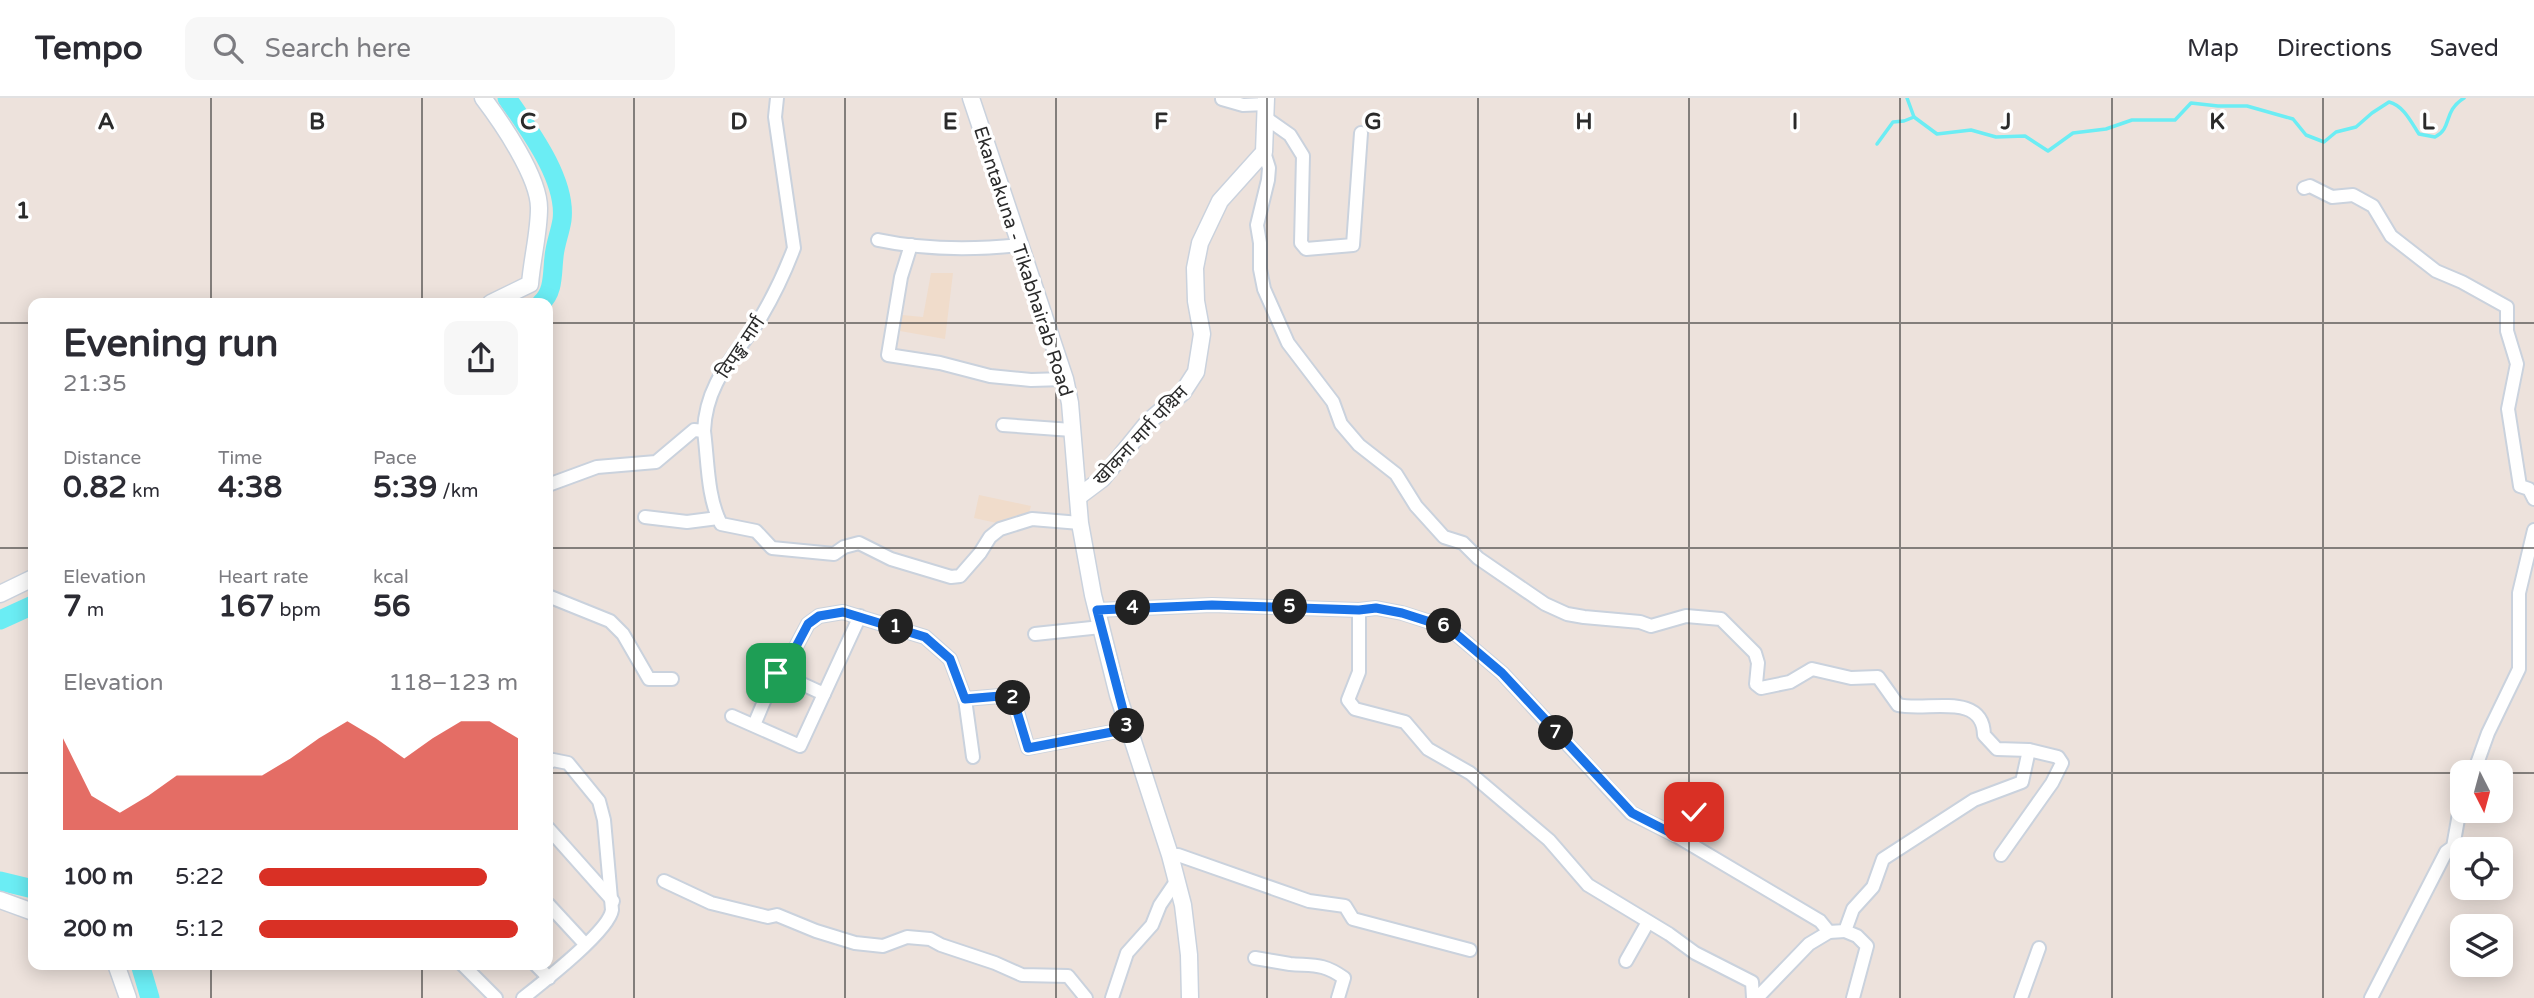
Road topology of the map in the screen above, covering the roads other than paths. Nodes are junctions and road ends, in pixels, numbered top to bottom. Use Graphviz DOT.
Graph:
graph roads {
  1 [pos="483,98"];
  2 [pos="777,98"];
  3 [pos="971,98"];
  4 [pos="1222,99"];
  5 [pos="1266,107"];
  6 [pos="1361,133"];
  7 [pos="1264,152"];
  8 [pos="2304,188"];
  9 [pos="878,240"];
  10 [pos="911,245"];
  11 [pos="1021,245"];
  12 [pos="501,298"];
  13 [pos="1065,379"];
  14 [pos="1003,425"];
  15 [pos="1072,430"];
  16 [pos="704,431"];
  17 [pos="553,483"];
  18 [pos="1078,497"];
  19 [pos="2534,499"];
  20 [pos="645,517"];
  21 [pos="718,518"];
  22 [pos="1080,523"];
  23 [pos="2534,530"];
  24 [pos="28,580"];
  25 [pos="0,594"];
  26 [pos="553,598"];
  27 [pos="1097,610"];
  28 [pos="1359,610"];
  29 [pos="860,616"];
  30 [pos="1101,627"];
  31 [pos="1035,634"];
  32 [pos="754,662"];
  33 [pos="778,674"];
  34 [pos="672,679"];
  35 [pos="824,694"];
  36 [pos="965,699"];
  37 [pos="732,716"];
  38 [pos="754,725"];
  39 [pos="1128,729"];
  40 [pos="2029,750"];
  41 [pos="973,757"];
  42 [pos="553,760"];
  43 [pos="2478,760"];
  44 [pos="1694,812"];
  45 [pos="2457,823"];
  46 [pos="553,834"];
  47 [pos="1675,835"];
  48 [pos="1170,855"];
  49 [pos="2001,855"];
  50 [pos="1177,880"];
  51 [pos="664,881"];
  52 [pos="0,900"];
  53 [pos="613,901"];
  54 [pos="553,909"];
  55 [pos="28,910"];
  56 [pos="1648,922"];
  57 [pos="1845,931"];
  58 [pos="1829,932"];
  59 [pos="585,944"];
  60 [pos="2039,948"];
  61 [pos="1470,950"];
  62 [pos="1255,958"];
  63 [pos="1626,961"];
  64 [pos="118,970"];
  65 [pos="468,970"];
  66 [pos="541,970"];
  67 [pos="549,978"];
  68 [pos="128,998"];
  69 [pos="496,998"];
  70 [pos="523,998"];
  71 [pos="1086,998"];
  72 [pos="1112,998"];
  73 [pos="1189,998"];
  74 [pos="1338,998"];
  75 [pos="1755,998"];
  76 [pos="1853,998"];
  77 [pos="2021,998"];
  78 [pos="2371,998"];
  1 -- 12 [label="main road"];
  2 -- 16 [label="street, दिपङ्ख मार्ग"];
  3 -- 11 [label="main road, Ekantakuna - Tikabhairab Road"];
  4 -- 5 [label="street"];
  5 -- 6 [label="street"];
  5 -- 7 [label="main road"];
  7 -- 18 [label="main road, खोकना मार्ग पश्चिम"];
  7 -- 40 [label="street"];
  8 -- 19 [label="street"];
  9 -- 10 [label="street"];
  10 -- 11 [label="street"];
  10 -- 13 [label="street"];
  11 -- 13 [label="main road, Ekantakuna - Tikabhairab Road"];
  13 -- 15 [label="main road, Ekantakuna - Tikabhairab Road"];
  14 -- 15 [label="street"];
  15 -- 18 [label="main road, Ekantakuna - Tikabhairab Road"];
  16 -- 17 [label="street"];
  16 -- 21 [label="street, दिपङ्ख मार्ग"];
  18 -- 22 [label="main road, Ekantakuna - Tikabhairab Road"];
  20 -- 21 [label="street"];
  21 -- 22 [label="street"];
  22 -- 27 [label="main road, Ekantakuna - Tikabhairab Road"];
  23 -- 43 [label="street"];
  24 -- 25 [label="main road"];
  26 -- 34 [label="street"];
  27 -- 28 [label="street"];
  27 -- 30 [label="main road, Ekantakuna - Tikabhairab Road"];
  28 -- 47 [label="street"];
  28 -- 56 [label="street"];
  29 -- 33 [label="street"];
  29 -- 35 [label="street"];
  29 -- 36 [label="street"];
  30 -- 31 [label="street"];
  30 -- 39 [label="main road, Ekantakuna - Tikabhairab Road"];
  32 -- 33 [label="street"];
  33 -- 35 [label="street"];
  33 -- 38 [label="street"];
  35 -- 38 [label="street"];
  36 -- 39 [label="street"];
  36 -- 41 [label="street"];
  37 -- 38 [label="street"];
  39 -- 48 [label="main road, Ekantakuna - Tikabhairab Road"];
  40 -- 49 [label="street"];
  40 -- 57 [label="street"];
  42 -- 53 [label="street"];
  44 -- 47 [label="street"];
  45 -- 78 [label="street"];
  46 -- 53 [label="street"];
  47 -- 58 [label="street"];
  48 -- 50 [label="main road, Ekantakuna - Tikabhairab Road"];
  48 -- 61 [label="street"];
  50 -- 72 [label="street"];
  50 -- 73 [label="main road, Ekantakuna - Tikabhairab Road"];
  51 -- 71 [label="street"];
  52 -- 55 [label="main road"];
  53 -- 59 [label="street"];
  54 -- 59 [label="street"];
  56 -- 63 [label="street"];
  56 -- 75 [label="street"];
  57 -- 58 [label="street"];
  57 -- 76 [label="street"];
  58 -- 75 [label="street"];
  59 -- 67 [label="street"];
  60 -- 77 [label="street"];
  62 -- 74 [label="street"];
  64 -- 68 [label="main road"];
  65 -- 69 [label="street"];
  66 -- 67 [label="street"];
  67 -- 70 [label="street"];
}
